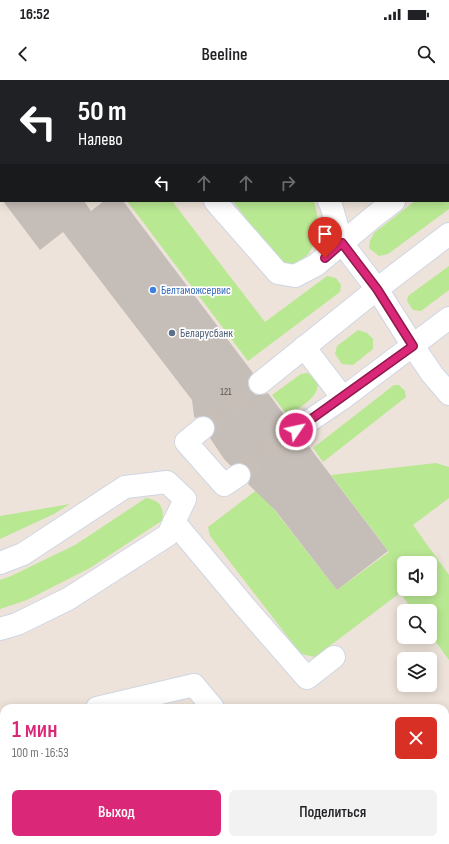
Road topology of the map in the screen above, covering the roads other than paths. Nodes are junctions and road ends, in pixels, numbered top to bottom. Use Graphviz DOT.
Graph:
graph roads {
  1 [pos="216,202"];
  2 [pos="330,202"];
  3 [pos="393,202"];
  4 [pos="449,234"];
  5 [pos="342,243"];
  6 [pos="377,289"];
  7 [pos="449,318"];
  8 [pos="413,346"];
  9 [pos="304,347"];
  10 [pos="260,383"];
  11 [pos="449,394"];
  12 [pos="343,398"];
  13 [pos="203,428"];
  14 [pos="296,430"];
  15 [pos="239,475"];
  16 [pos="174,522"];
  17 [pos="0,563"];
  18 [pos="0,629"];
  19 [pos="334,657"];
  20 [pos="113,704"];
  21 [pos="210,704"];
  1 -- 5 [label="lane"];
  2 -- 5 [label="lane"];
  3 -- 5 [label="lane"];
  4 -- 6 [label="lane"];
  5 -- 6 [label="lane"];
  6 -- 8 [label="lane"];
  6 -- 9 [label="lane"];
  7 -- 8 [label="lane"];
  8 -- 11 [label="lane"];
  8 -- 12 [label="lane"];
  9 -- 10 [label="lane"];
  9 -- 12 [label="lane"];
  12 -- 14 [label="lane"];
  13 -- 15 [label="lane"];
  16 -- 17 [label="lane"];
  16 -- 18 [label="lane"];
  16 -- 19 [label="lane"];
  20 -- 21 [label="lane"];
}
